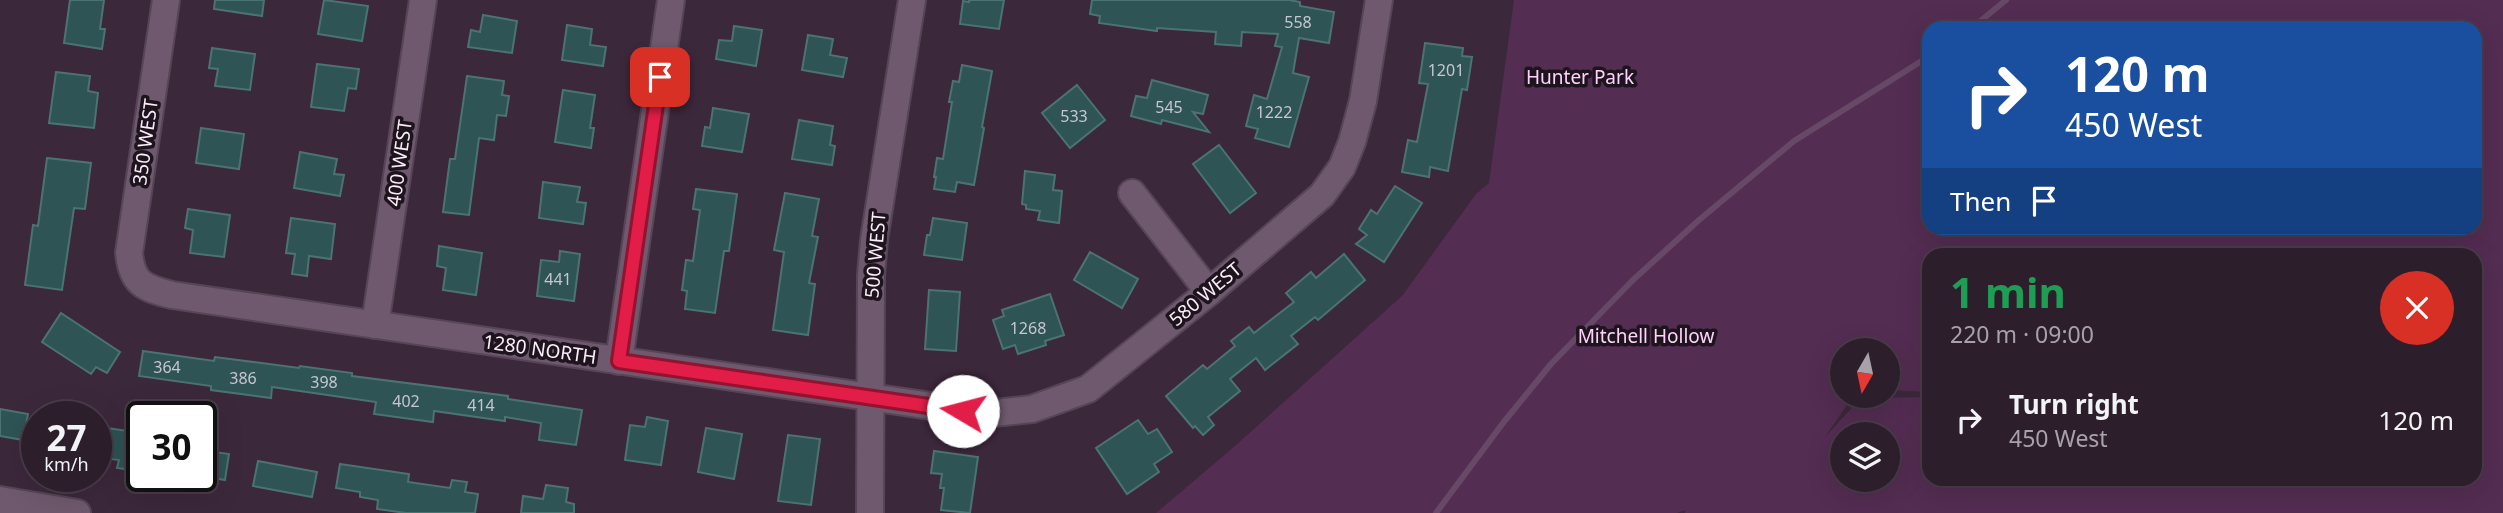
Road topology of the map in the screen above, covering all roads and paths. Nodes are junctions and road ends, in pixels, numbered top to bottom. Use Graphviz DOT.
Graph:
graph roads {
  1 [pos="166,0"];
  2 [pos="423,0"];
  3 [pos="671,0"];
  4 [pos="912,0"];
  5 [pos="1379,0"];
  6 [pos="1132,193"];
  7 [pos="139,283"];
  8 [pos="1209,292"];
  9 [pos="375,325"];
  10 [pos="619,361"];
  11 [pos="871,398"];
  12 [pos="986,414"];
  13 [pos="0,500"];
  14 [pos="77,513"];
  15 [pos="870,513"];
  1 -- 7 [label="street, 350 WEST"];
  2 -- 9 [label="street, 400 WEST"];
  3 -- 10 [label="street"];
  4 -- 11 [label="street, 500 WEST"];
  5 -- 8 [label="street, 580 WEST"];
  6 -- 8 [label="street"];
  7 -- 9 [label="street, 1280 NORTH"];
  8 -- 12 [label="street, 580 WEST"];
  9 -- 10 [label="street, 1280 NORTH"];
  10 -- 11 [label="street, 1280 NORTH"];
  11 -- 12 [label="street, 1280 NORTH"];
  11 -- 15 [label="street, 500 WEST"];
  13 -- 14 [label="street"];
}
